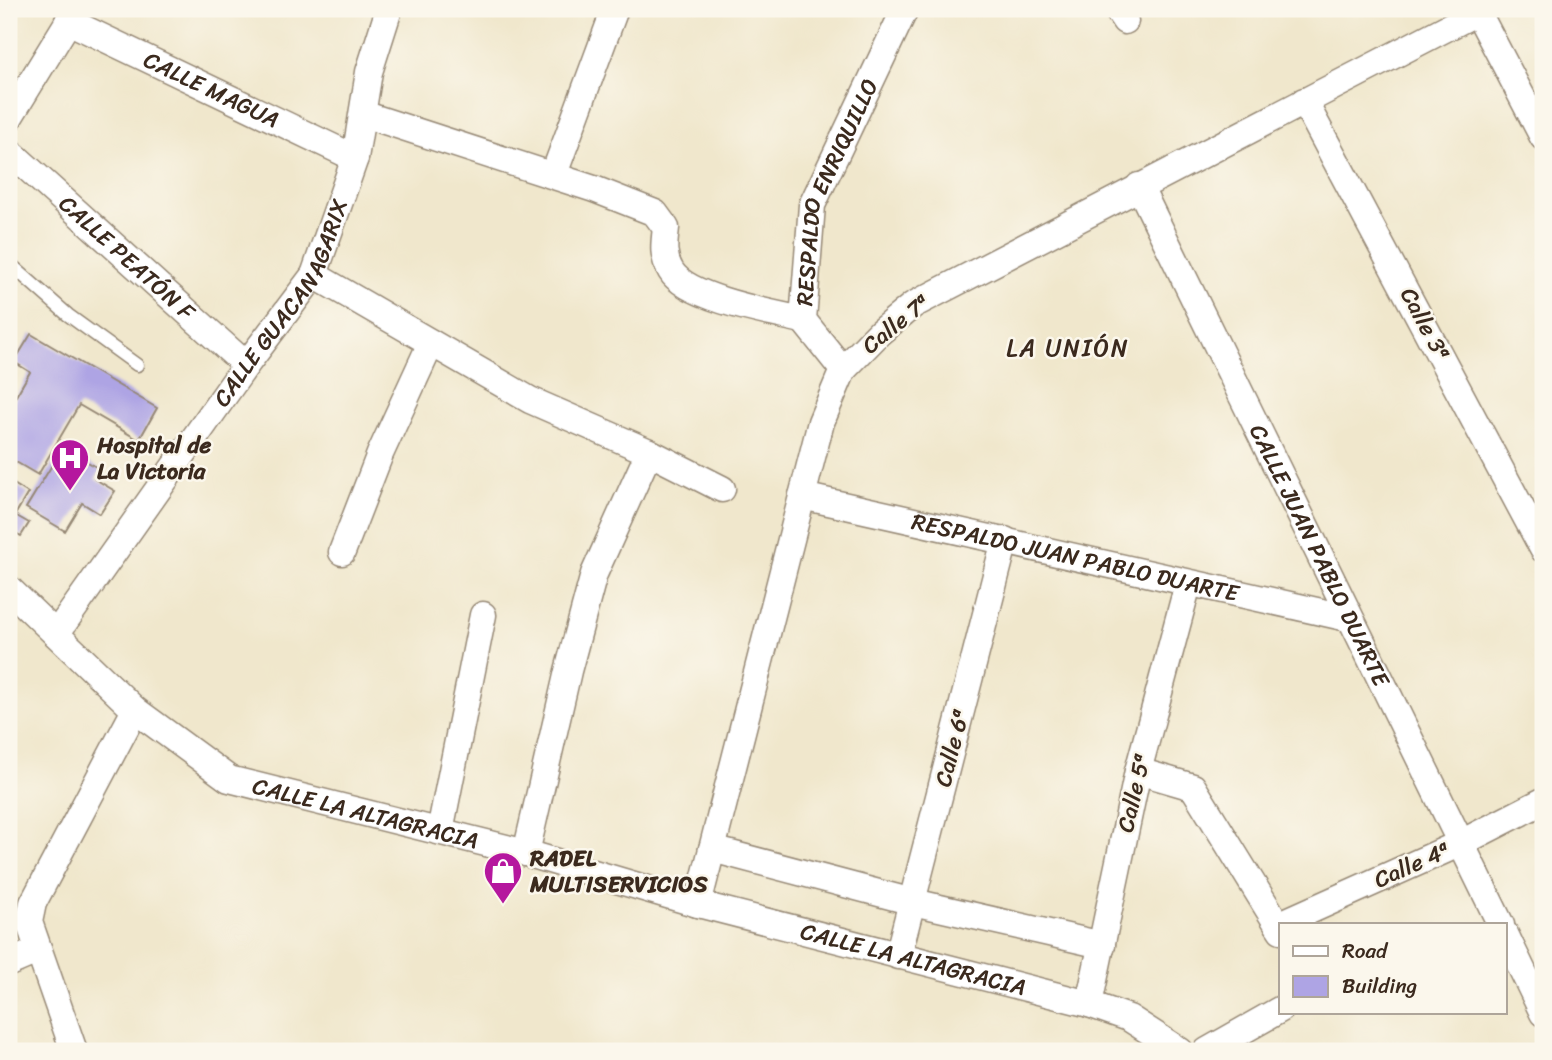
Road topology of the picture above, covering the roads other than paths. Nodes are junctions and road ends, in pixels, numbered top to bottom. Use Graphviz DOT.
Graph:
graph roads {
  1 [pos="389,9"];
  2 [pos="615,9"];
  3 [pos="905,9"];
  4 [pos="1480,10"];
  5 [pos="72,15"];
  6 [pos="1304,101"];
  7 [pos="363,114"];
  8 [pos="9,118"];
  9 [pos="1543,136"];
  10 [pos="9,151"];
  11 [pos="355,158"];
  12 [pos="554,174"];
  13 [pos="1139,186"];
  14 [pos="9,263"];
  15 [pos="314,275"];
  16 [pos="803,320"];
  17 [pos="431,343"];
  18 [pos="137,365"];
  19 [pos="246,365"];
  20 [pos="843,370"];
  21 [pos="649,452"];
  22 [pos="722,489"];
  23 [pos="802,496"];
  24 [pos="1005,540"];
  25 [pos="1543,549"];
  26 [pos="342,551"];
  27 [pos="1188,584"];
  28 [pos="9,589"];
  29 [pos="482,615"];
  30 [pos="1348,618"];
  31 [pos="56,634"];
  32 [pos="135,710"];
  33 [pos="1138,771"];
  34 [pos="1543,801"];
  35 [pos="440,831"];
  36 [pos="1461,843"];
  37 [pos="712,849"];
  38 [pos="526,853"];
  39 [pos="913,902"];
  40 [pos="698,904"];
  41 [pos="1290,923"];
  42 [pos="1500,923"];
  43 [pos="1279,928"];
  44 [pos="1506,936"];
  45 [pos="1102,945"];
  46 [pos="37,951"];
  47 [pos="898,956"];
  48 [pos="9,963"];
  49 [pos="1089,1004"];
  50 [pos="1279,1010"];
  51 [pos="1543,1013"];
  52 [pos="74,1051"];
  53 [pos="1180,1051"];
  54 [pos="1207,1051"];
  1 -- 7 [label="street, CALLE GUACANAGARIX"];
  2 -- 12 [label="street"];
  3 -- 16 [label="street, RESPALDO ENRIQUILLO"];
  4 -- 6 [label="street, Calle 7ª"];
  4 -- 9 [label="street"];
  5 -- 8 [label="street"];
  5 -- 11 [label="street, CALLE MAGUA"];
  6 -- 13 [label="street, Calle 7ª"];
  6 -- 25 [label="street, Calle 3ª"];
  7 -- 11 [label="street, CALLE GUACANAGARIX"];
  7 -- 12 [label="street"];
  10 -- 19 [label="street, CALLE PEATÓN F"];
  11 -- 15 [label="street, CALLE GUACANAGARIX"];
  12 -- 16 [label="street"];
  13 -- 20 [label="street, Calle 7ª"];
  13 -- 30 [label="street, CALLE JUAN PABLO DUARTE"];
  14 -- 18 [label="lane"];
  15 -- 17 [label="street"];
  15 -- 19 [label="street, CALLE GUACANAGARIX"];
  16 -- 20 [label="street, RESPALDO ENRIQUILLO"];
  17 -- 21 [label="street"];
  17 -- 26 [label="street"];
  19 -- 31 [label="street, CALLE GUACANAGARIX"];
  20 -- 23 [label="street, Calle 7ª"];
  21 -- 22 [label="street"];
  21 -- 38 [label="street"];
  23 -- 24 [label="street, RESPALDO JUAN PABLO DUARTE"];
  23 -- 37 [label="street, Calle 7ª"];
  24 -- 27 [label="street, RESPALDO JUAN PABLO DUARTE"];
  24 -- 39 [label="street, Calle 6ª"];
  27 -- 30 [label="street, RESPALDO JUAN PABLO DUARTE"];
  27 -- 33 [label="street, Calle 5ª"];
  28 -- 31 [label="street, CALLE LA ALTAGRACIA"];
  29 -- 35 [label="street"];
  30 -- 36 [label="street, CALLE JUAN PABLO DUARTE"];
  31 -- 32 [label="street, CALLE LA ALTAGRACIA"];
  32 -- 35 [label="street, CALLE LA ALTAGRACIA"];
  32 -- 46 [label="street"];
  33 -- 43 [label="street"];
  33 -- 45 [label="street, Calle 5ª"];
  34 -- 36 [label="street, Calle 4ª"];
  35 -- 38 [label="street, CALLE LA ALTAGRACIA"];
  36 -- 41 [label="street, Calle 4ª"];
  36 -- 42 [label="street, CALLE JUAN PABLO DUARTE"];
  37 -- 39 [label="street"];
  37 -- 40 [label="street, Calle 7ª"];
  38 -- 40 [label="street, CALLE LA ALTAGRACIA"];
  39 -- 45 [label="street"];
  39 -- 47 [label="street, Calle 6ª"];
  40 -- 47 [label="street, CALLE LA ALTAGRACIA"];
  44 -- 51 [label="street"];
  45 -- 49 [label="street, Calle 5ª"];
  46 -- 48 [label="street"];
  46 -- 52 [label="street"];
  47 -- 49 [label="street, CALLE LA ALTAGRACIA"];
  49 -- 53 [label="street, CALLE LA ALTAGRACIA"];
  50 -- 54 [label="street"];
}
